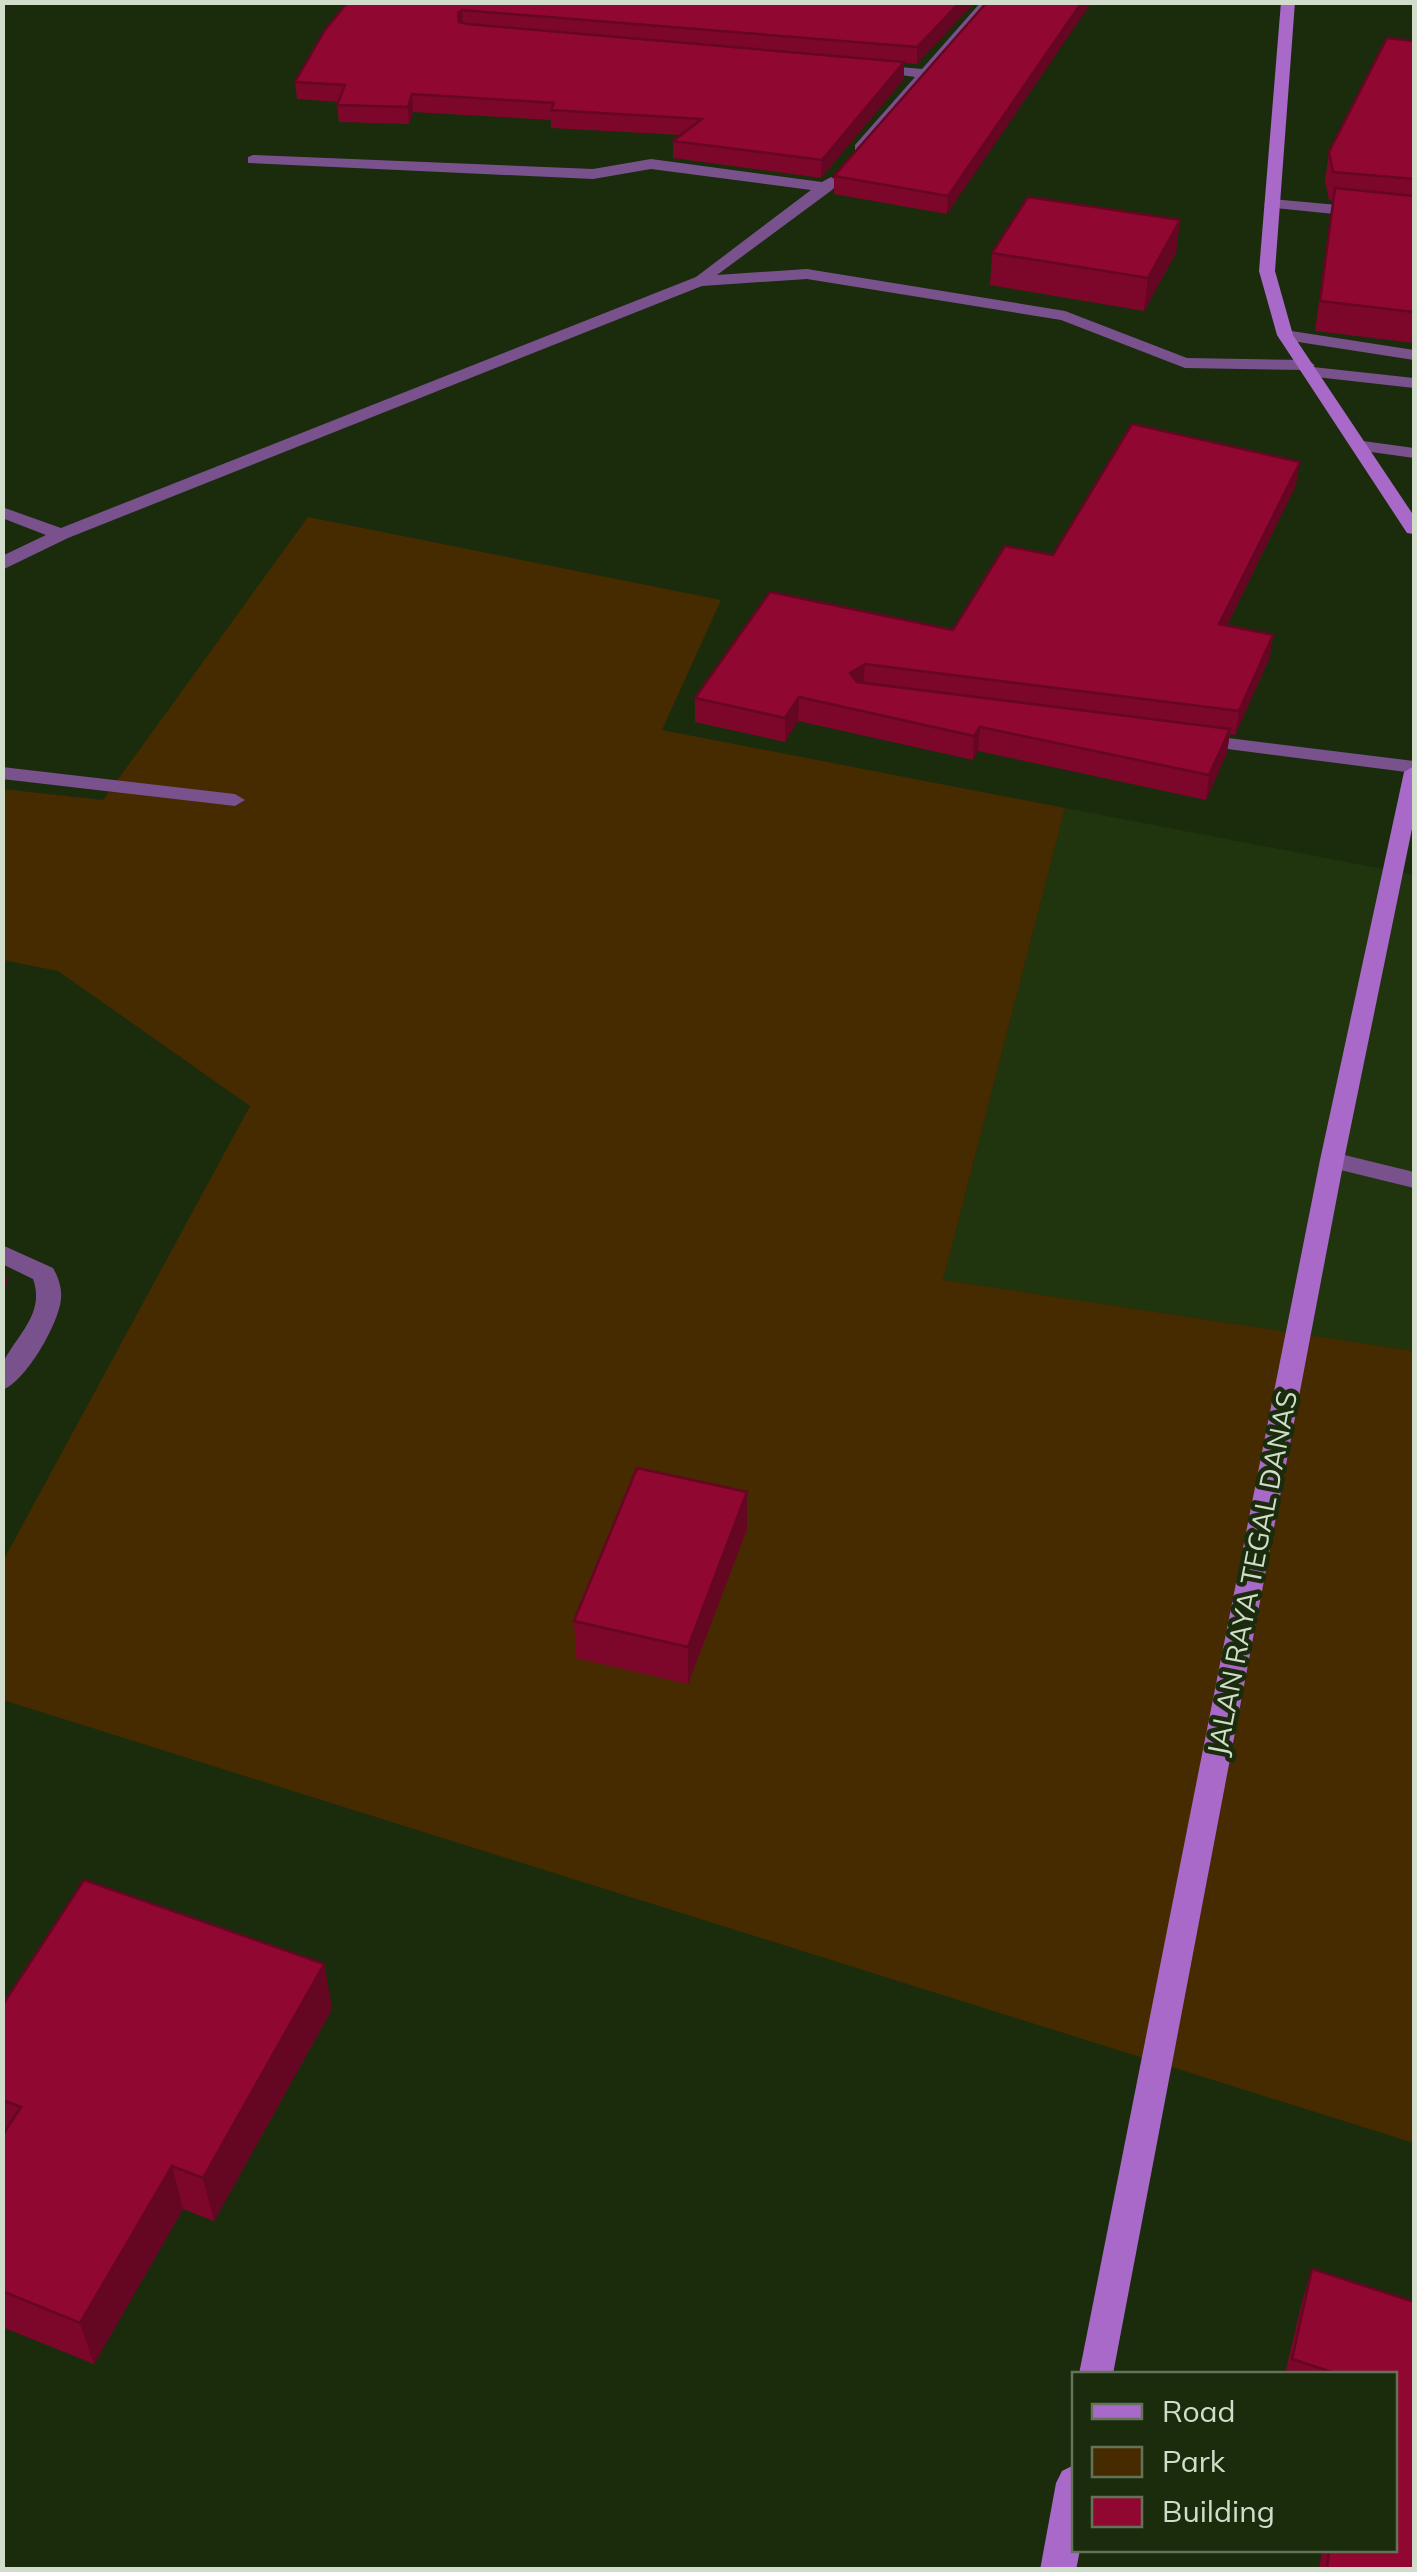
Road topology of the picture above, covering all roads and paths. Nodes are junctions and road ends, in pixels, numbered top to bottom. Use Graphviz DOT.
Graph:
graph roads {
  1 [pos="990,2"];
  2 [pos="1288,2"];
  3 [pos="849,65"];
  4 [pos="922,74"];
  5 [pos="851,159"];
  6 [pos="253,160"];
  7 [pos="839,173"];
  8 [pos="827,187"];
  9 [pos="1272,204"];
  10 [pos="1414,217"];
  11 [pos="699,281"];
  12 [pos="1285,334"];
  13 [pos="1414,355"];
  14 [pos="1310,369"];
  15 [pos="1414,383"];
  16 [pos="1363,446"];
  17 [pos="1414,453"];
  18 [pos="10,514"];
  19 [pos="1413,522"];
  20 [pos="62,534"];
  21 [pos="2,564"];
  22 [pos="1174,737"];
  23 [pos="1414,770"];
  24 [pos="2,773"];
  25 [pos="235,800"];
  26 [pos="1332,1160"];
  27 [pos="1414,1180"];
  28 [pos="2,1254"];
  29 [pos="2,1381"];
  30 [pos="1096,2372"];
  31 [pos="1072,2493"];
  32 [pos="1058,2570"];
  1 -- 4 [label="street"];
  2 -- 9 [label="street"];
  3 -- 4 [label="street"];
  4 -- 5 [label="street"];
  6 -- 8 [label="street"];
  7 -- 8 [label="street"];
  8 -- 11 [label="street"];
  9 -- 10 [label="street"];
  9 -- 12 [label="street"];
  11 -- 14 [label="street"];
  11 -- 20 [label="street"];
  12 -- 13 [label="street"];
  12 -- 14 [label="street"];
  14 -- 15 [label="street"];
  14 -- 16 [label="street"];
  16 -- 17 [label="street"];
  16 -- 19 [label="street"];
  18 -- 20 [label="street"];
  20 -- 21 [label="street"];
  22 -- 23 [label="street"];
  23 -- 26 [label="street, JALAN RAYA TEGAL DANAS"];
  24 -- 25 [label="street"];
  26 -- 27 [label="street"];
  26 -- 30 [label="street, JALAN RAYA TEGAL DANAS"];
  28 -- 29 [label="street"];
  31 -- 32 [label="street"];
}
